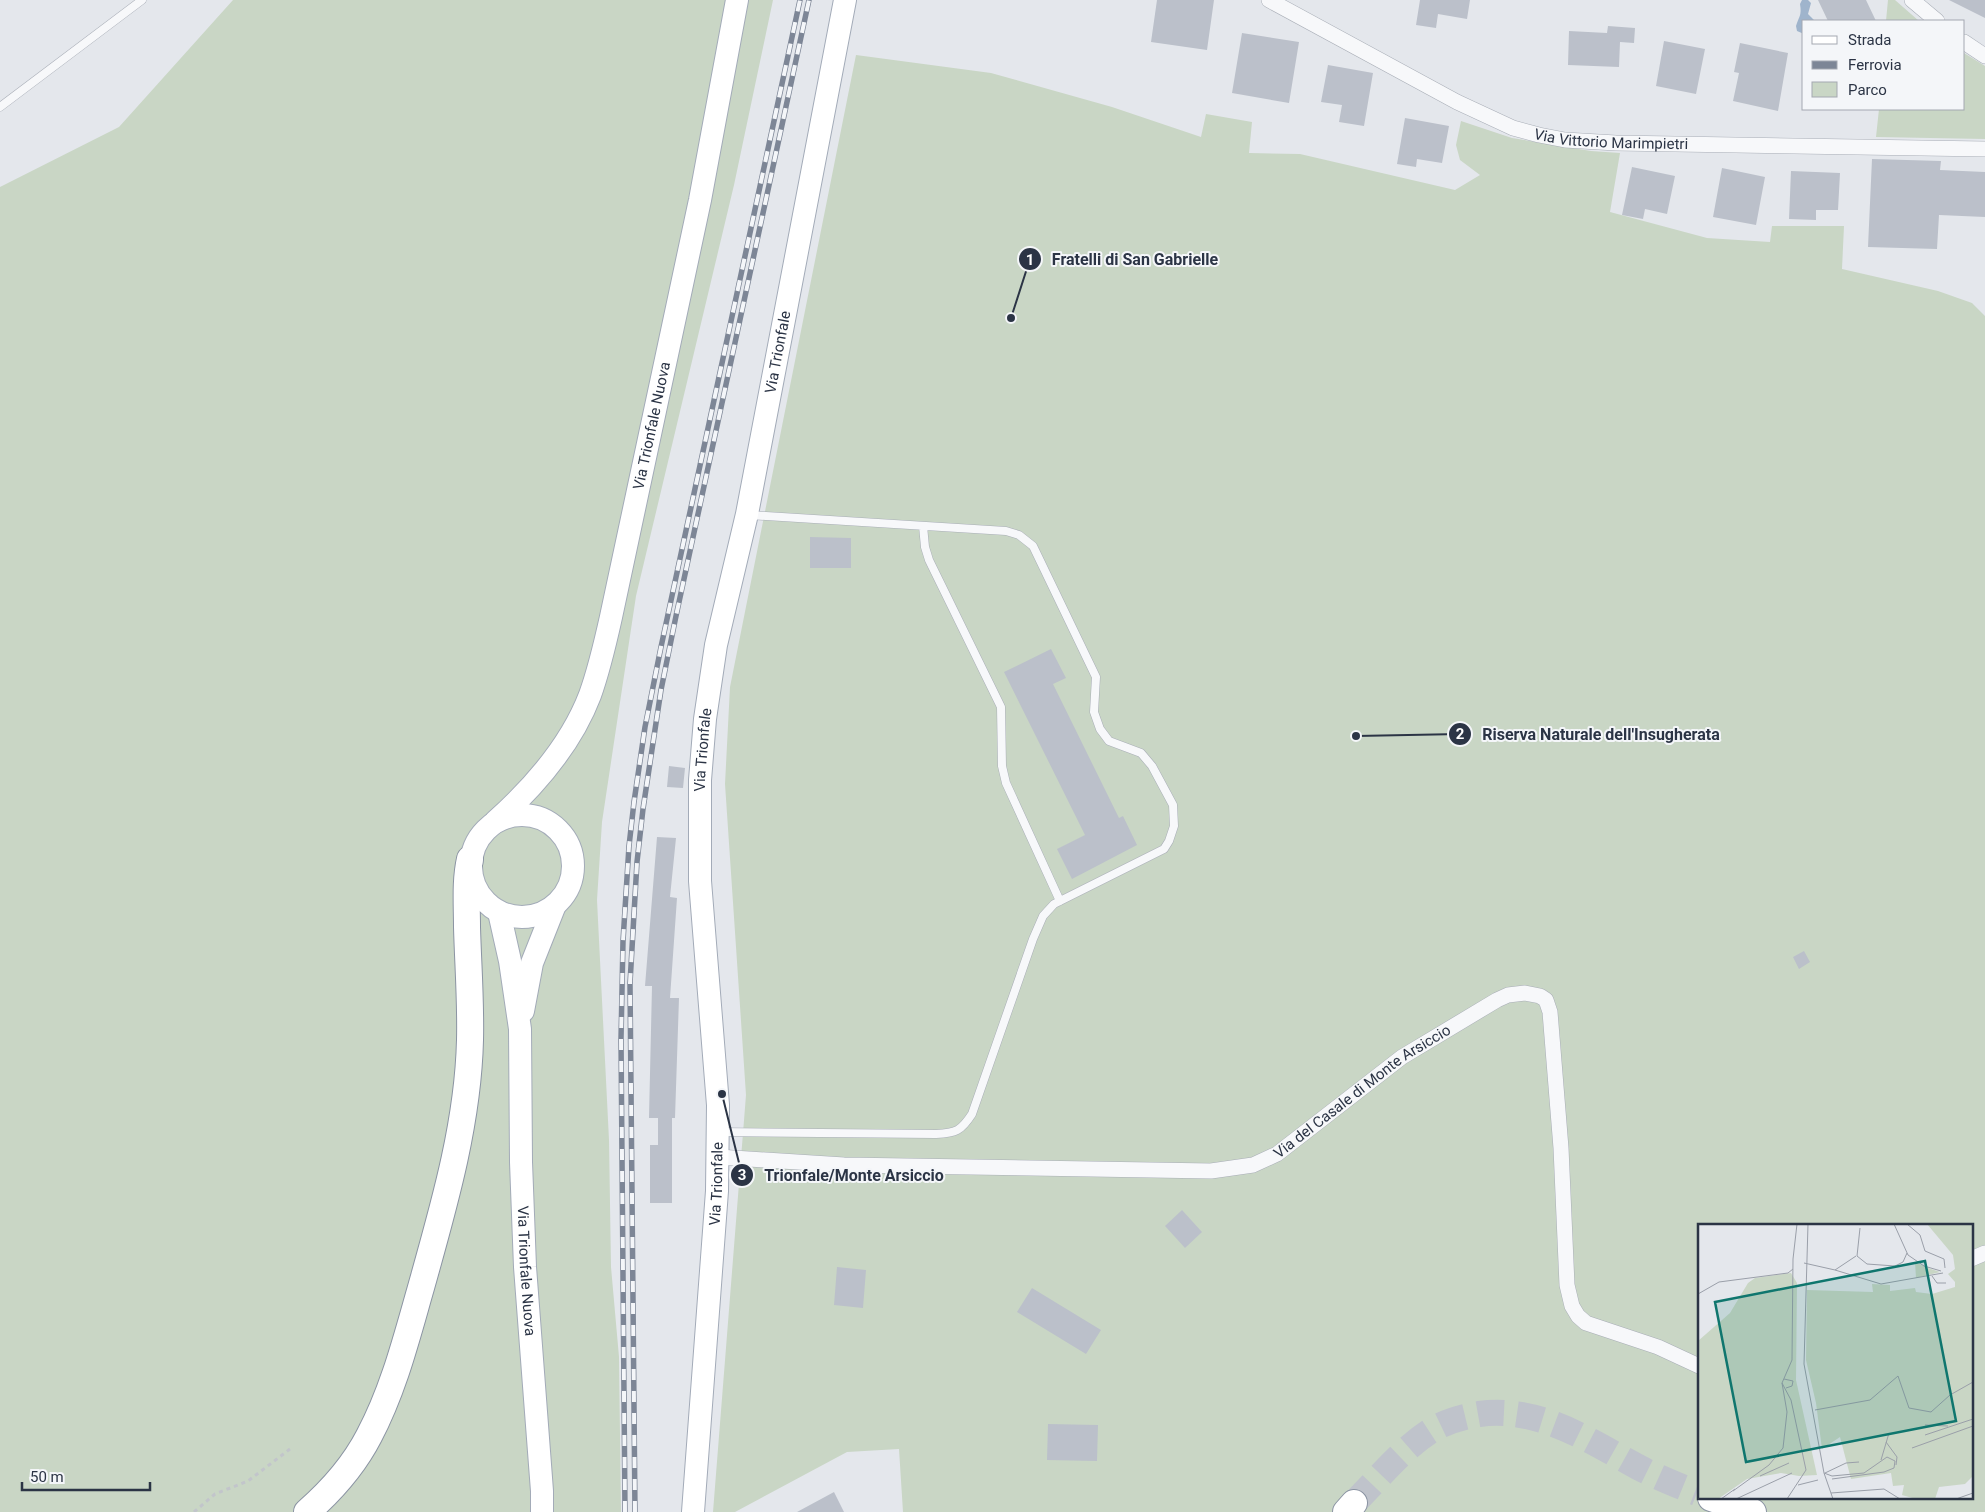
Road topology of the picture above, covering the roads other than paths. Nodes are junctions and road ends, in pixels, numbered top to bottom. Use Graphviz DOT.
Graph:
graph roads {
  1 [pos="142,0"];
  2 [pos="737,0"];
  3 [pos="845,0"];
  4 [pos="1269,0"];
  5 [pos="1912,0"];
  6 [pos="1936,20"];
  7 [pos="1965,43"];
  8 [pos="1985,56"];
  9 [pos="0,107"];
  10 [pos="1985,149"];
  11 [pos="746,514"];
  12 [pos="923,526"];
  13 [pos="496,821"];
  14 [pos="470,859"];
  15 [pos="1060,901"];
  16 [pos="555,905"];
  17 [pos="499,912"];
  18 [pos="520,1029"];
  19 [pos="719,1132"];
  20 [pos="718,1157"];
  21 [pos="1985,1253"];
  22 [pos="1972,1259"];
  23 [pos="1698,1366"];
  24 [pos="1718,1500"];
  25 [pos="307,1512"];
  26 [pos="542,1512"];
  27 [pos="693,1512"];
  28 [pos="1753,1512"];
  1 -- 9 [label="lane"];
  2 -- 13 [label="main road, Via Trionfale Nuova"];
  3 -- 11 [label="main road, Via Trionfale"];
  4 -- 10 [label="street, Via Vittorio Marimpietri"];
  5 -- 6 [label="street"];
  7 -- 8 [label="street"];
  11 -- 12 [label="lane"];
  11 -- 19 [label="main road, Via Trionfale"];
  12 -- 15 [label="lane"];
  12 -- 15 [label="lane"];
  13 -- 14 [label="main road"];
  13 -- 16 [label="main road"];
  14 -- 17 [label="main road"];
  14 -- 25 [label="highway"];
  15 -- 19 [label="lane"];
  16 -- 17 [label="main road"];
  16 -- 18 [label="main road, Via Trionfale Nuova"];
  17 -- 18 [label="main road, Via Trionfale Nuova"];
  18 -- 26 [label="main road, Via Trionfale Nuova"];
  19 -- 20 [label="main road, Via Trionfale"];
  20 -- 23 [label="street, Via del Casale di Monte Arsiccio"];
  20 -- 27 [label="main road, Via Trionfale"];
  21 -- 22 [label="street"];
  24 -- 28 [label="highway"];
}
